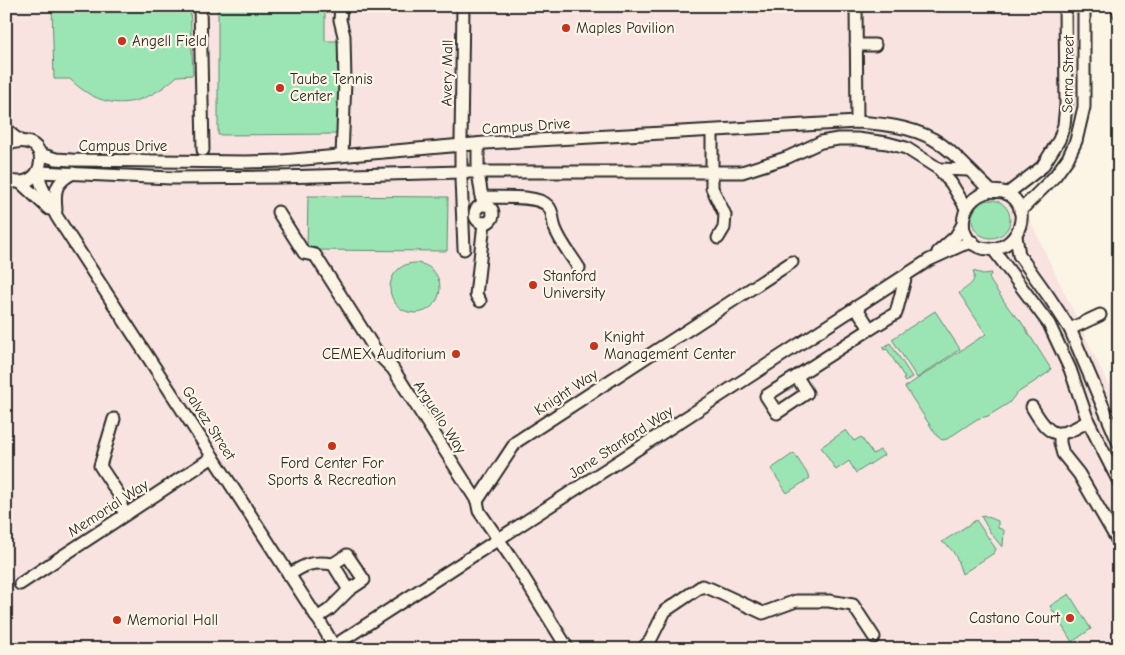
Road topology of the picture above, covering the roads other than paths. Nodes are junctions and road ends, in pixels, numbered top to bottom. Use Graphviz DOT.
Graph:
graph roads {
  1 [pos="200,6"];
  2 [pos="340,6"];
  3 [pos="463,6"];
  4 [pos="856,6"];
  5 [pos="1066,6"];
  6 [pos="1084,6"];
  7 [pos="1117,6"];
  8 [pos="1119,13"];
  9 [pos="856,45"];
  10 [pos="876,45"];
  11 [pos="857,122"];
  12 [pos="6,128"];
  13 [pos="712,130"];
  14 [pos="20,141"];
  15 [pos="478,144"];
  16 [pos="6,145"];
  17 [pos="203,150"];
  18 [pos="40,154"];
  19 [pos="342,156"];
  20 [pos="1042,167"];
  21 [pos="939,169"];
  22 [pos="969,170"];
  23 [pos="39,172"];
  24 [pos="478,172"];
  25 [pos="713,172"];
  26 [pos="73,173"];
  27 [pos="6,179"];
  28 [pos="20,182"];
  29 [pos="1044,187"];
  30 [pos="991,192"];
  31 [pos="1007,194"];
  32 [pos="482,201"];
  33 [pos="966,208"];
  34 [pos="1020,211"];
  35 [pos="278,212"];
  36 [pos="57,217"];
  37 [pos="963,224"];
  38 [pos="1016,236"];
  39 [pos="718,238"];
  40 [pos="972,242"];
  41 [pos="464,249"];
  42 [pos="993,249"];
  43 [pos="929,260"];
  44 [pos="792,262"];
  45 [pos="579,268"];
  46 [pos="906,275"];
  47 [pos="1013,275"];
  48 [pos="1035,278"];
  49 [pos="480,302"];
  50 [pos="856,307"];
  51 [pos="1100,316"];
  52 [pos="870,329"];
  53 [pos="1070,329"];
  54 [pos="797,377"];
  55 [pos="1032,407"];
  56 [pos="114,419"];
  57 [pos="1088,421"];
  58 [pos="1060,433"];
  59 [pos="1119,444"];
  60 [pos="213,457"];
  61 [pos="1119,482"];
  62 [pos="476,502"];
  63 [pos="126,514"];
  64 [pos="499,539"];
  65 [pos="1119,543"];
  66 [pos="333,564"];
  67 [pos="289,574"];
  68 [pos="20,584"];
  69 [pos="349,590"];
  70 [pos="317,618"];
  71 [pos="874,637"];
  72 [pos="1119,646"];
  73 [pos="331,647"];
  74 [pos="568,649"];
  75 [pos="642,649"];
  76 [pos="1114,649"];
  1 -- 17 [label="street"];
  2 -- 19 [label="street"];
  3 -- 41 [label="street, Avery Mall"];
  4 -- 9 [label="street"];
  5 -- 20 [label="street, Serra Street"];
  6 -- 29 [label="street, Serra Street"];
  7 -- 8 [label="street"];
  9 -- 10 [label="street"];
  9 -- 11 [label="street"];
  11 -- 13 [label="street, Campus Drive"];
  11 -- 22 [label="street, Campus Drive"];
  12 -- 14 [label="street"];
  13 -- 15 [label="street, Campus Drive"];
  13 -- 25 [label="street"];
  14 -- 16 [label="street"];
  14 -- 18 [label="street, Campus Drive"];
  15 -- 19 [label="street, Campus Drive"];
  15 -- 24 [label="street"];
  18 -- 19 [label="street, Campus Drive"];
  18 -- 23 [label="street"];
  20 -- 29 [label="street"];
  20 -- 31 [label="street, Serra Street"];
  21 -- 22 [label="street"];
  21 -- 25 [label="street, Campus Drive"];
  21 -- 33 [label="street, Campus Drive"];
  22 -- 30 [label="street, Campus Drive"];
  23 -- 26 [label="street, Campus Drive"];
  23 -- 28 [label="street, Campus Drive"];
  23 -- 36 [label="street, Galvez Street"];
  24 -- 25 [label="street, Campus Drive"];
  24 -- 26 [label="street, Campus Drive"];
  24 -- 32 [label="street"];
  25 -- 39 [label="street"];
  26 -- 36 [label="street"];
  27 -- 28 [label="street"];
  28 -- 36 [label="street, Galvez Street"];
  29 -- 34 [label="street, Serra Street"];
  30 -- 31 [label="street"];
  30 -- 33 [label="street"];
  31 -- 34 [label="street"];
  32 -- 45 [label="street"];
  32 -- 49 [label="street"];
  33 -- 37 [label="street, Jane Stanford Way"];
  34 -- 38 [label="street"];
  35 -- 62 [label="street, Arguello Way"];
  36 -- 60 [label="street, Galvez Street"];
  37 -- 40 [label="street"];
  37 -- 43 [label="street, Jane Stanford Way"];
  38 -- 42 [label="street"];
  38 -- 48 [label="street"];
  40 -- 42 [label="street"];
  40 -- 43 [label="street, Jane Stanford Way"];
  42 -- 47 [label="street"];
  43 -- 46 [label="street, Jane Stanford Way"];
  44 -- 62 [label="street, Knight Way"];
  46 -- 50 [label="street, Jane Stanford Way"];
  46 -- 52 [label="street"];
  47 -- 48 [label="street"];
  47 -- 57 [label="street"];
  48 -- 53 [label="street"];
  50 -- 52 [label="street"];
  50 -- 64 [label="street, Jane Stanford Way"];
  51 -- 53 [label="street"];
  52 -- 54 [label="street"];
  53 -- 59 [label="street"];
  55 -- 58 [label="street"];
  56 -- 63 [label="street"];
  57 -- 58 [label="street"];
  57 -- 61 [label="street"];
  58 -- 65 [label="street"];
  60 -- 63 [label="street, Memorial Way"];
  60 -- 67 [label="street, Galvez Street"];
  62 -- 64 [label="street, Arguello Way"];
  63 -- 68 [label="street, Memorial Way"];
  64 -- 73 [label="street, Jane Stanford Way"];
  64 -- 74 [label="street, Arguello Way"];
  66 -- 67 [label="street"];
  66 -- 69 [label="street"];
  66 -- 69 [label="street"];
  67 -- 70 [label="street, Galvez Street"];
  69 -- 70 [label="street"];
  70 -- 73 [label="street, Galvez Street"];
  71 -- 75 [label="street"];
  72 -- 76 [label="street"];
}
